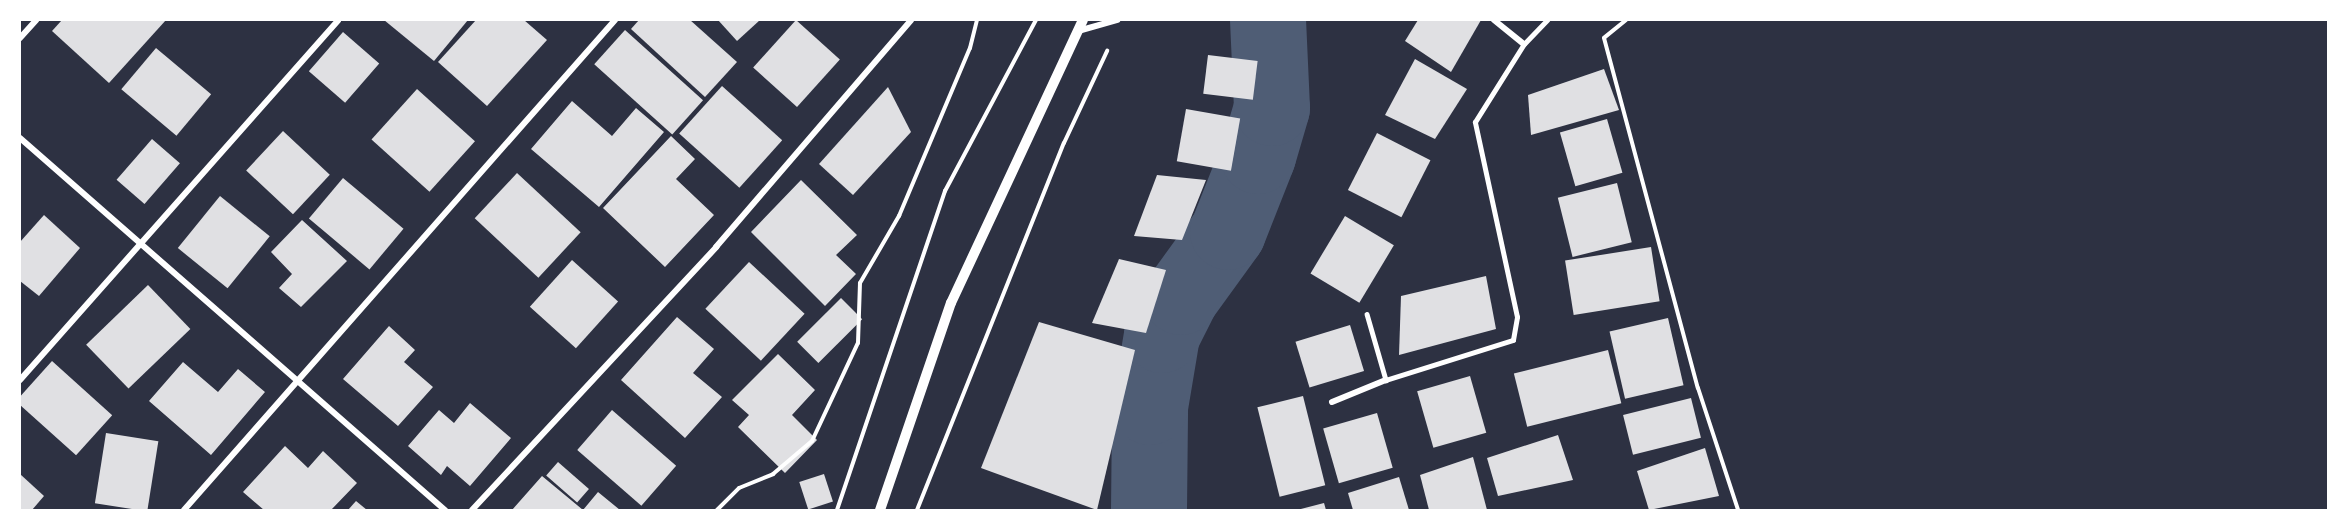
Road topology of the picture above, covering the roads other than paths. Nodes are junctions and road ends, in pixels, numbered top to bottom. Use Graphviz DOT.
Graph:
graph roads {
  1 [pos="36,20"];
  2 [pos="338,20"];
  3 [pos="615,20"];
  4 [pos="911,20"];
  5 [pos="1083,20"];
  6 [pos="1117,20"];
  7 [pos="1494,20"];
  8 [pos="1547,20"];
  9 [pos="1077,31"];
  10 [pos="20,38"];
  11 [pos="1524,44"];
  12 [pos="20,138"];
  13 [pos="144,245"];
  14 [pos="1367,314"];
  15 [pos="20,380"];
  16 [pos="1386,380"];
  17 [pos="300,382"];
  18 [pos="1332,402"];
  19 [pos="184,510"];
  20 [pos="445,510"];
  21 [pos="472,510"];
  22 [pos="880,510"];
  1 -- 10 [label="street"];
  2 -- 13 [label="street"];
  3 -- 17 [label="street"];
  4 -- 21 [label="street"];
  5 -- 9 [label="street"];
  6 -- 9 [label="street"];
  7 -- 11 [label="street"];
  8 -- 11 [label="lane"];
  9 -- 22 [label="street"];
  11 -- 16 [label="lane"];
  12 -- 13 [label="street"];
  13 -- 15 [label="street"];
  13 -- 17 [label="street"];
  14 -- 16 [label="lane"];
  16 -- 18 [label="street"];
  17 -- 19 [label="street"];
  17 -- 20 [label="street"];
}
